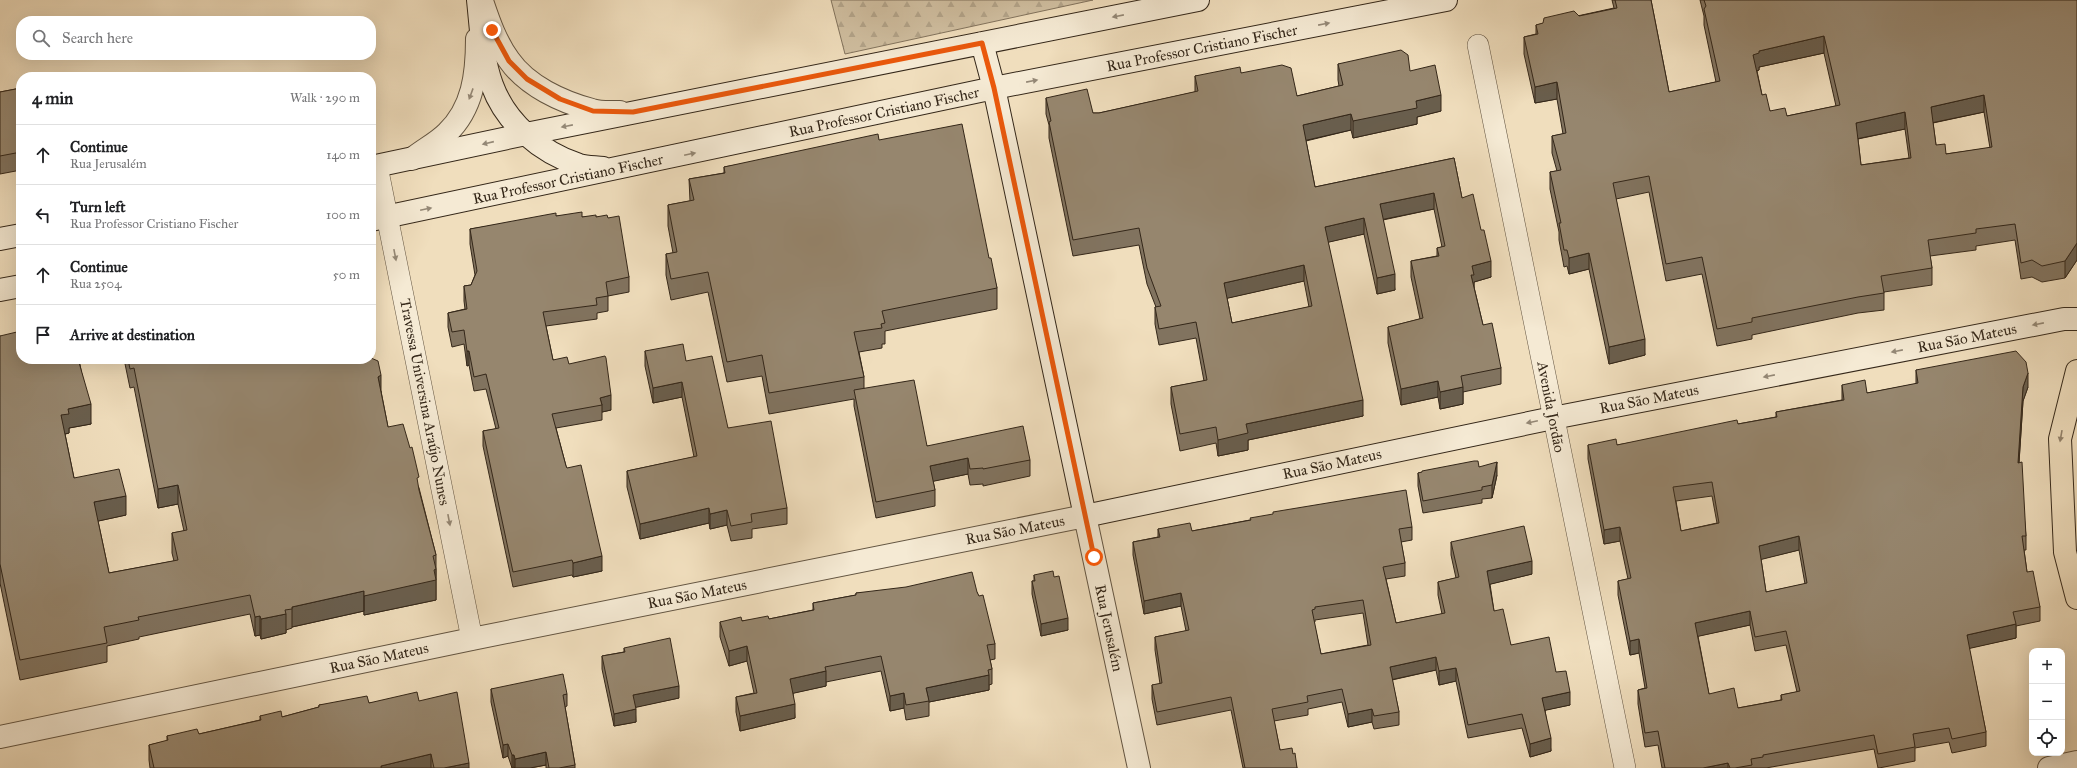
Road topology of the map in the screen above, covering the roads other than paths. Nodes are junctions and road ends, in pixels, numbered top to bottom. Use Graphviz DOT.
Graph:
graph roads {
  1 [pos="479,0"];
  2 [pos="1198,0"];
  3 [pos="1446,0"];
  4 [pos="982,43"];
  5 [pos="1478,45"];
  6 [pos="994,88"];
  7 [pos="633,112"];
  8 [pos="526,134"];
  9 [pos="412,158"];
  10 [pos="376,166"];
  11 [pos="619,169"];
  12 [pos="376,187"];
  13 [pos="379,219"];
  14 [pos="16,236"];
  15 [pos="0,239"];
  16 [pos="16,287"];
  17 [pos="0,290"];
  18 [pos="2077,320"];
  19 [pos="2077,371"];
  20 [pos="1553,418"];
  21 [pos="1085,516"];
  22 [pos="2077,598"];
  23 [pos="472,639"];
  24 [pos="0,737"];
  25 [pos="2077,762"];
  26 [pos="1139,768"];
  27 [pos="1625,768"];
  28 [pos="2049,768"];
  1 -- 7 [label="main road"];
  1 -- 8 [label="main road"];
  1 -- 9 [label="main road, one-way"];
  2 -- 4 [label="main road, one-way"];
  6 -- 3 [label="main road, Rua Professor Cristiano Fischer, one-way"];
  4 -- 6 [label="main road, Rua Jerusalém"];
  4 -- 7 [label="main road"];
  5 -- 20 [label="street, Avenida Jordão"];
  11 -- 6 [label="main road, Rua Professor Cristiano Fischer, one-way"];
  6 -- 21 [label="main road, Rua Jerusalém"];
  7 -- 8 [label="main road, one-way"];
  8 -- 9 [label="main road, one-way"];
  8 -- 11 [label="main road"];
  9 -- 10 [label="main road"];
  13 -- 11 [label="main road, Rua Professor Cristiano Fischer, one-way"];
  12 -- 13 [label="street, Travessa Universina Araújo Nunes"];
  13 -- 23 [label="street, Travessa Universina Araújo Nunes, one-way"];
  14 -- 15 [label="main road"];
  16 -- 17 [label="main road"];
  18 -- 20 [label="main road, Rua São Mateus, one-way"];
  19 -- 22 [label="main road, one-way"];
  20 -- 21 [label="main road, Rua São Mateus, one-way"];
  20 -- 27 [label="street, Avenida Jordão"];
  21 -- 23 [label="main road, Rua São Mateus"];
  21 -- 26 [label="main road, Rua Jerusalém"];
  23 -- 24 [label="main road, Rua São Mateus"];
  25 -- 28 [label="main road"];
}
